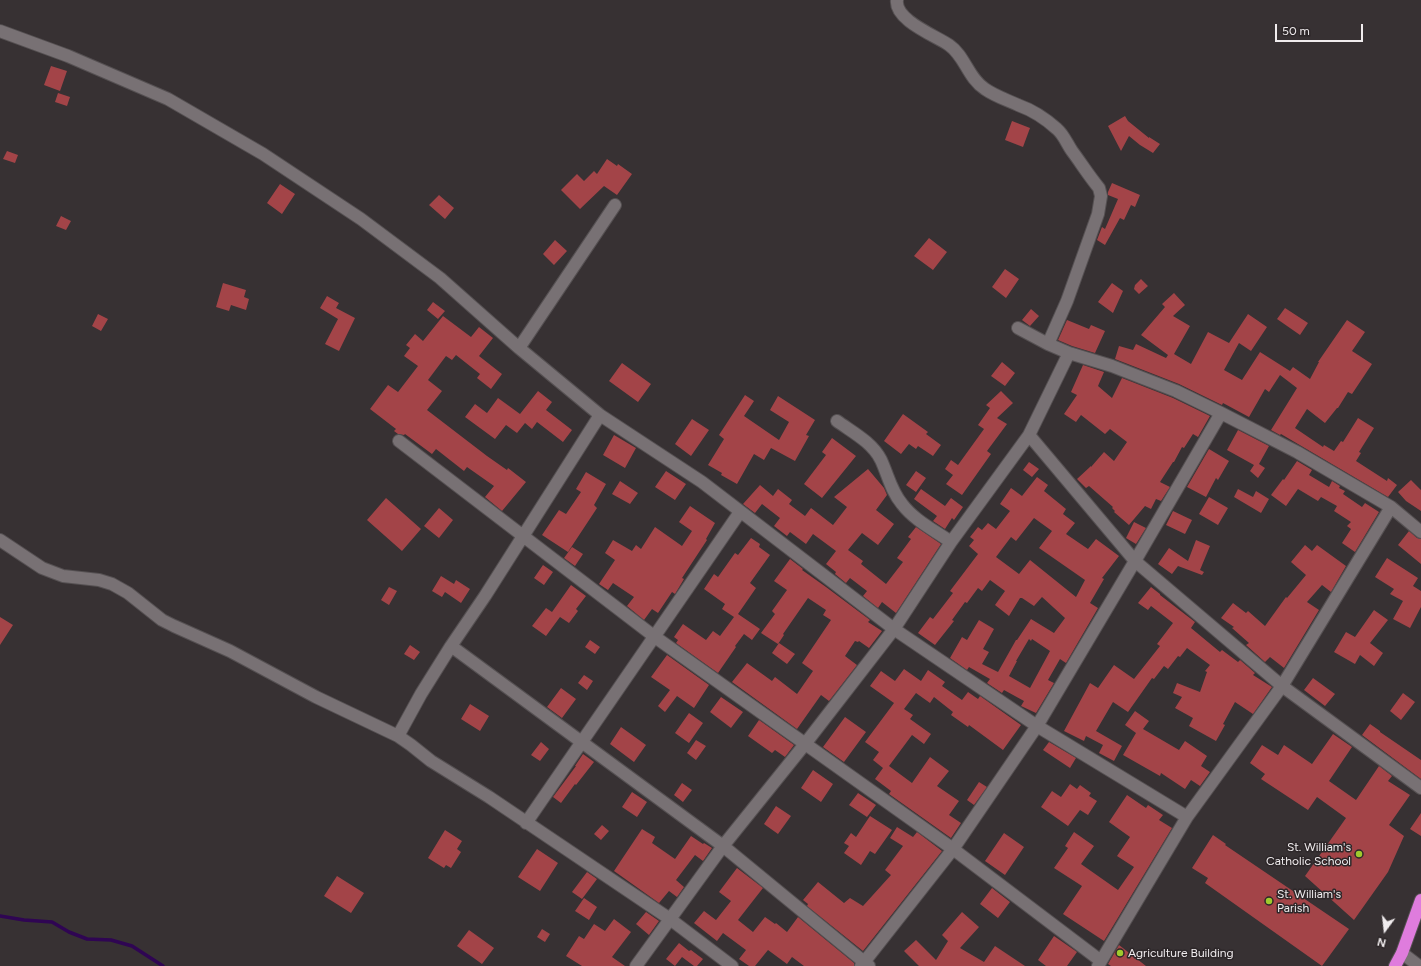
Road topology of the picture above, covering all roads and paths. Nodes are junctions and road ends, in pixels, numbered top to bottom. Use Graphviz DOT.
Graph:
graph roads {
  1 [pos="897,0"];
  2 [pos="0,31"];
  3 [pos="615,205"];
  4 [pos="1018,328"];
  5 [pos="1048,344"];
  6 [pos="519,348"];
  7 [pos="1069,353"];
  8 [pos="1221,413"];
  9 [pos="600,415"];
  10 [pos="837,421"];
  11 [pos="1029,435"];
  12 [pos="399,441"];
  13 [pos="1390,507"];
  14 [pos="740,512"];
  15 [pos="1421,532"];
  16 [pos="522,537"];
  17 [pos="0,540"];
  18 [pos="951,542"];
  19 [pos="1135,561"];
  20 [pos="894,629"];
  21 [pos="654,638"];
  22 [pos="451,646"];
  23 [pos="1282,686"];
  24 [pos="1037,726"];
  25 [pos="398,736"];
  26 [pos="582,743"];
  27 [pos="805,744"];
  28 [pos="1421,788"];
  29 [pos="1187,817"];
  30 [pos="526,823"];
  31 [pos="723,846"];
  32 [pos="952,849"];
  33 [pos="1421,900"];
  34 [pos="670,919"];
  35 [pos="1402,953"];
  36 [pos="1099,963"];
  37 [pos="864,965"];
  38 [pos="636,966"];
  39 [pos="732,966"];
  40 [pos="1395,966"];
  41 [pos="1419,966"];
  1 -- 5 [label="street"];
  2 -- 6 [label="street"];
  3 -- 6 [label="street"];
  4 -- 5 [label="street"];
  5 -- 7 [label="street"];
  6 -- 9 [label="street"];
  7 -- 8 [label="street"];
  7 -- 11 [label="street"];
  8 -- 13 [label="street"];
  8 -- 19 [label="street"];
  9 -- 14 [label="street"];
  9 -- 16 [label="street"];
  10 -- 18 [label="street"];
  11 -- 18 [label="street"];
  11 -- 19 [label="street"];
  12 -- 16 [label="street"];
  13 -- 15 [label="street"];
  13 -- 23 [label="street"];
  14 -- 20 [label="street"];
  14 -- 21 [label="street"];
  16 -- 21 [label="street"];
  16 -- 22 [label="street"];
  17 -- 25 [label="street"];
  18 -- 20 [label="street"];
  19 -- 23 [label="street"];
  19 -- 24 [label="street"];
  20 -- 24 [label="street"];
  20 -- 27 [label="street"];
  21 -- 26 [label="street"];
  21 -- 27 [label="street"];
  22 -- 25 [label="street"];
  22 -- 26 [label="street"];
  23 -- 28 [label="street"];
  23 -- 29 [label="street"];
  24 -- 29 [label="street"];
  24 -- 32 [label="street"];
  25 -- 30 [label="street"];
  26 -- 30 [label="street"];
  26 -- 31 [label="street"];
  27 -- 31 [label="street"];
  27 -- 32 [label="street"];
  29 -- 36 [label="street"];
  30 -- 34 [label="street"];
  31 -- 34 [label="street"];
  31 -- 37 [label="street"];
  32 -- 36 [label="street"];
  32 -- 37 [label="street"];
  33 -- 35 [label="highway"];
  34 -- 38 [label="street"];
  34 -- 39 [label="street"];
  35 -- 40 [label="highway"];
  35 -- 41 [label="street"];
}
